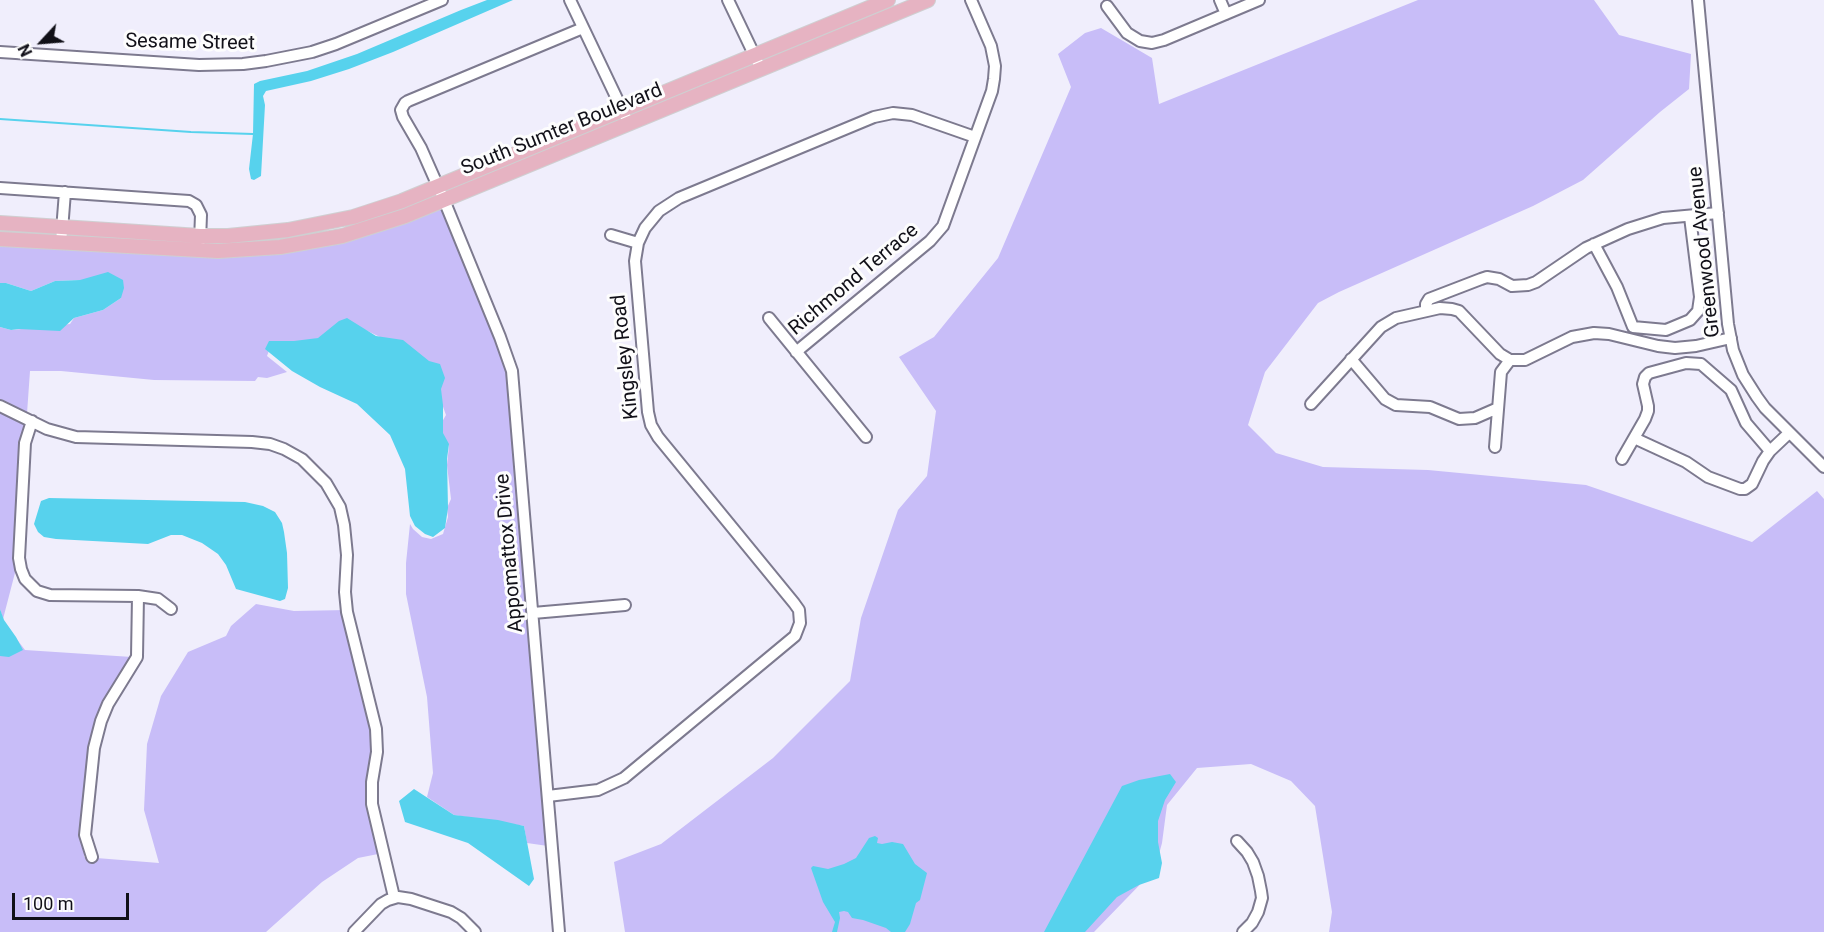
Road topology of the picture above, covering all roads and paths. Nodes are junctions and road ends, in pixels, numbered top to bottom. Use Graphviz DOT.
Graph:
graph roads {
  1 [pos="442,0"];
  2 [pos="570,0"];
  3 [pos="728,0"];
  4 [pos="888,0"];
  5 [pos="928,0"];
  6 [pos="971,0"];
  7 [pos="1220,0"];
  8 [pos="1259,0"];
  9 [pos="1698,0"];
  10 [pos="1107,6"];
  11 [pos="1226,14"];
  12 [pos="583,28"];
  13 [pos="0,52"];
  14 [pos="754,55"];
  15 [pos="761,69"];
  16 [pos="621,110"];
  17 [pos="629,124"];
  18 [pos="975,137"];
  19 [pos="437,186"];
  20 [pos="0,188"];
  21 [pos="65,192"];
  22 [pos="444,200"];
  23 [pos="1718,213"];
  24 [pos="1690,217"];
  25 [pos="0,223"];
  26 [pos="62,227"];
  27 [pos="611,235"];
  28 [pos="200,236"];
  29 [pos="0,239"];
  30 [pos="61,243"];
  31 [pos="638,243"];
  32 [pos="1594,244"];
  33 [pos="200,251"];
  34 [pos="1426,311"];
  35 [pos="769,318"];
  36 [pos="1657,329"];
  37 [pos="1731,338"];
  38 [pos="1658,346"];
  39 [pos="1675,348"];
  40 [pos="796,352"];
  41 [pos="1351,359"];
  42 [pos="1510,360"];
  43 [pos="1676,365"];
  44 [pos="1311,404"];
  45 [pos="0,406"];
  46 [pos="1498,408"];
  47 [pos="32,422"];
  48 [pos="1790,433"];
  49 [pos="866,437"];
  50 [pos="1634,438"];
  51 [pos="1495,447"];
  52 [pos="1770,451"];
  53 [pos="1622,459"];
  54 [pos="1824,467"];
  55 [pos="138,596"];
  56 [pos="624,605"];
  57 [pos="171,609"];
  58 [pos="533,613"];
  59 [pos="548,796"];
  60 [pos="1237,841"];
  61 [pos="92,857"];
  62 [pos="394,897"];
  63 [pos="354,932"];
  64 [pos="474,932"];
  65 [pos="559,932"];
  66 [pos="1243,932"];
  1 -- 13 [label="street, Sesame Street"];
  2 -- 12 [label="street"];
  3 -- 14 [label="street"];
  4 -- 14 [label="main road, South Sumter Boulevard"];
  5 -- 15 [label="main road, South Sumter Boulevard"];
  6 -- 18 [label="street, Richmond Terrace"];
  7 -- 11 [label="street"];
  8 -- 11 [label="street"];
  9 -- 23 [label="street, Greenwood Avenue"];
  10 -- 11 [label="street"];
  12 -- 16 [label="street"];
  12 -- 19 [label="street, Appomattox Drive"];
  14 -- 15 [label="street"];
  14 -- 16 [label="main road, South Sumter Boulevard"];
  15 -- 17 [label="main road, South Sumter Boulevard"];
  16 -- 17 [label="street"];
  16 -- 19 [label="main road, South Sumter Boulevard"];
  17 -- 22 [label="main road, South Sumter Boulevard"];
  18 -- 31 [label="street, Kingsley Road"];
  18 -- 40 [label="street, Richmond Terrace"];
  19 -- 22 [label="street, Appomattox Drive"];
  19 -- 28 [label="main road, South Sumter Boulevard"];
  20 -- 21 [label="street"];
  21 -- 26 [label="street"];
  21 -- 28 [label="street"];
  22 -- 33 [label="main road, South Sumter Boulevard"];
  22 -- 58 [label="street, Appomattox Drive"];
  23 -- 24 [label="street"];
  23 -- 37 [label="street, Greenwood Avenue"];
  24 -- 32 [label="street"];
  24 -- 36 [label="street"];
  25 -- 26 [label="main road, South Sumter Boulevard"];
  26 -- 28 [label="main road, South Sumter Boulevard"];
  26 -- 30 [label="street"];
  27 -- 31 [label="street"];
  28 -- 33 [label="street"];
  29 -- 30 [label="main road, South Sumter Boulevard"];
  30 -- 33 [label="main road, South Sumter Boulevard"];
  31 -- 59 [label="street, Kingsley Road"];
  32 -- 34 [label="street"];
  32 -- 36 [label="street"];
  34 -- 41 [label="street"];
  34 -- 42 [label="street"];
  35 -- 40 [label="street"];
  36 -- 38 [label="street"];
  37 -- 39 [label="street"];
  37 -- 48 [label="street, Greenwood Avenue"];
  38 -- 39 [label="street"];
  38 -- 42 [label="street"];
  39 -- 43 [label="street"];
  40 -- 49 [label="street"];
  41 -- 44 [label="street"];
  41 -- 46 [label="street"];
  42 -- 46 [label="street"];
  43 -- 50 [label="street"];
  43 -- 52 [label="street"];
  45 -- 47 [label="street"];
  46 -- 51 [label="street"];
  47 -- 55 [label="street"];
  47 -- 62 [label="street"];
  48 -- 52 [label="street"];
  48 -- 54 [label="street, Greenwood Avenue"];
  50 -- 52 [label="street"];
  50 -- 53 [label="street"];
  55 -- 57 [label="street"];
  55 -- 61 [label="street"];
  56 -- 58 [label="street"];
  58 -- 59 [label="street, Appomattox Drive"];
  59 -- 65 [label="street, Appomattox Drive"];
  60 -- 66 [label="street"];
  62 -- 63 [label="street"];
  62 -- 64 [label="street"];
}
